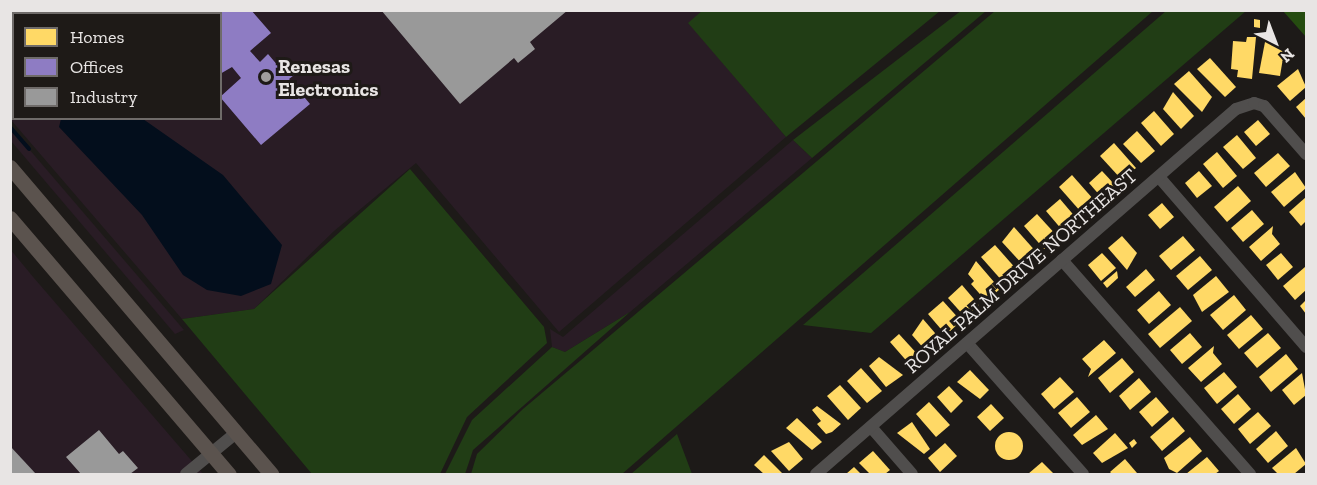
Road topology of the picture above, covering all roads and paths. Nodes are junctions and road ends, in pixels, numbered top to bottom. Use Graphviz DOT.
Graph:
graph roads {
  1 [pos="1306,154"];
  2 [pos="10,167"];
  3 [pos="1159,177"];
  4 [pos="10,218"];
  5 [pos="1062,260"];
  6 [pos="967,343"];
  7 [pos="1306,347"];
  8 [pos="871,427"];
  9 [pos="236,433"];
  10 [pos="211,453"];
  11 [pos="186,474"];
  12 [pos="229,474"];
  13 [pos="271,474"];
  14 [pos="816,474"];
  15 [pos="912,474"];
  16 [pos="1083,474"];
  17 [pos="1250,474"];
  1 -- 3 [label="street, ROYAL PALM DRIVE NORTHEAST"];
  2 -- 9 [label="main road"];
  3 -- 5 [label="street, ROYAL PALM DRIVE NORTHEAST"];
  3 -- 7 [label="street"];
  4 -- 10 [label="main road"];
  5 -- 6 [label="street, ROYAL PALM DRIVE NORTHEAST"];
  5 -- 17 [label="street"];
  6 -- 8 [label="street, ROYAL PALM DRIVE NORTHEAST"];
  6 -- 16 [label="street"];
  8 -- 14 [label="street, ROYAL PALM DRIVE NORTHEAST"];
  8 -- 15 [label="street"];
  9 -- 10 [label="street"];
  9 -- 13 [label="main road"];
  10 -- 11 [label="street"];
  10 -- 12 [label="main road"];
}
